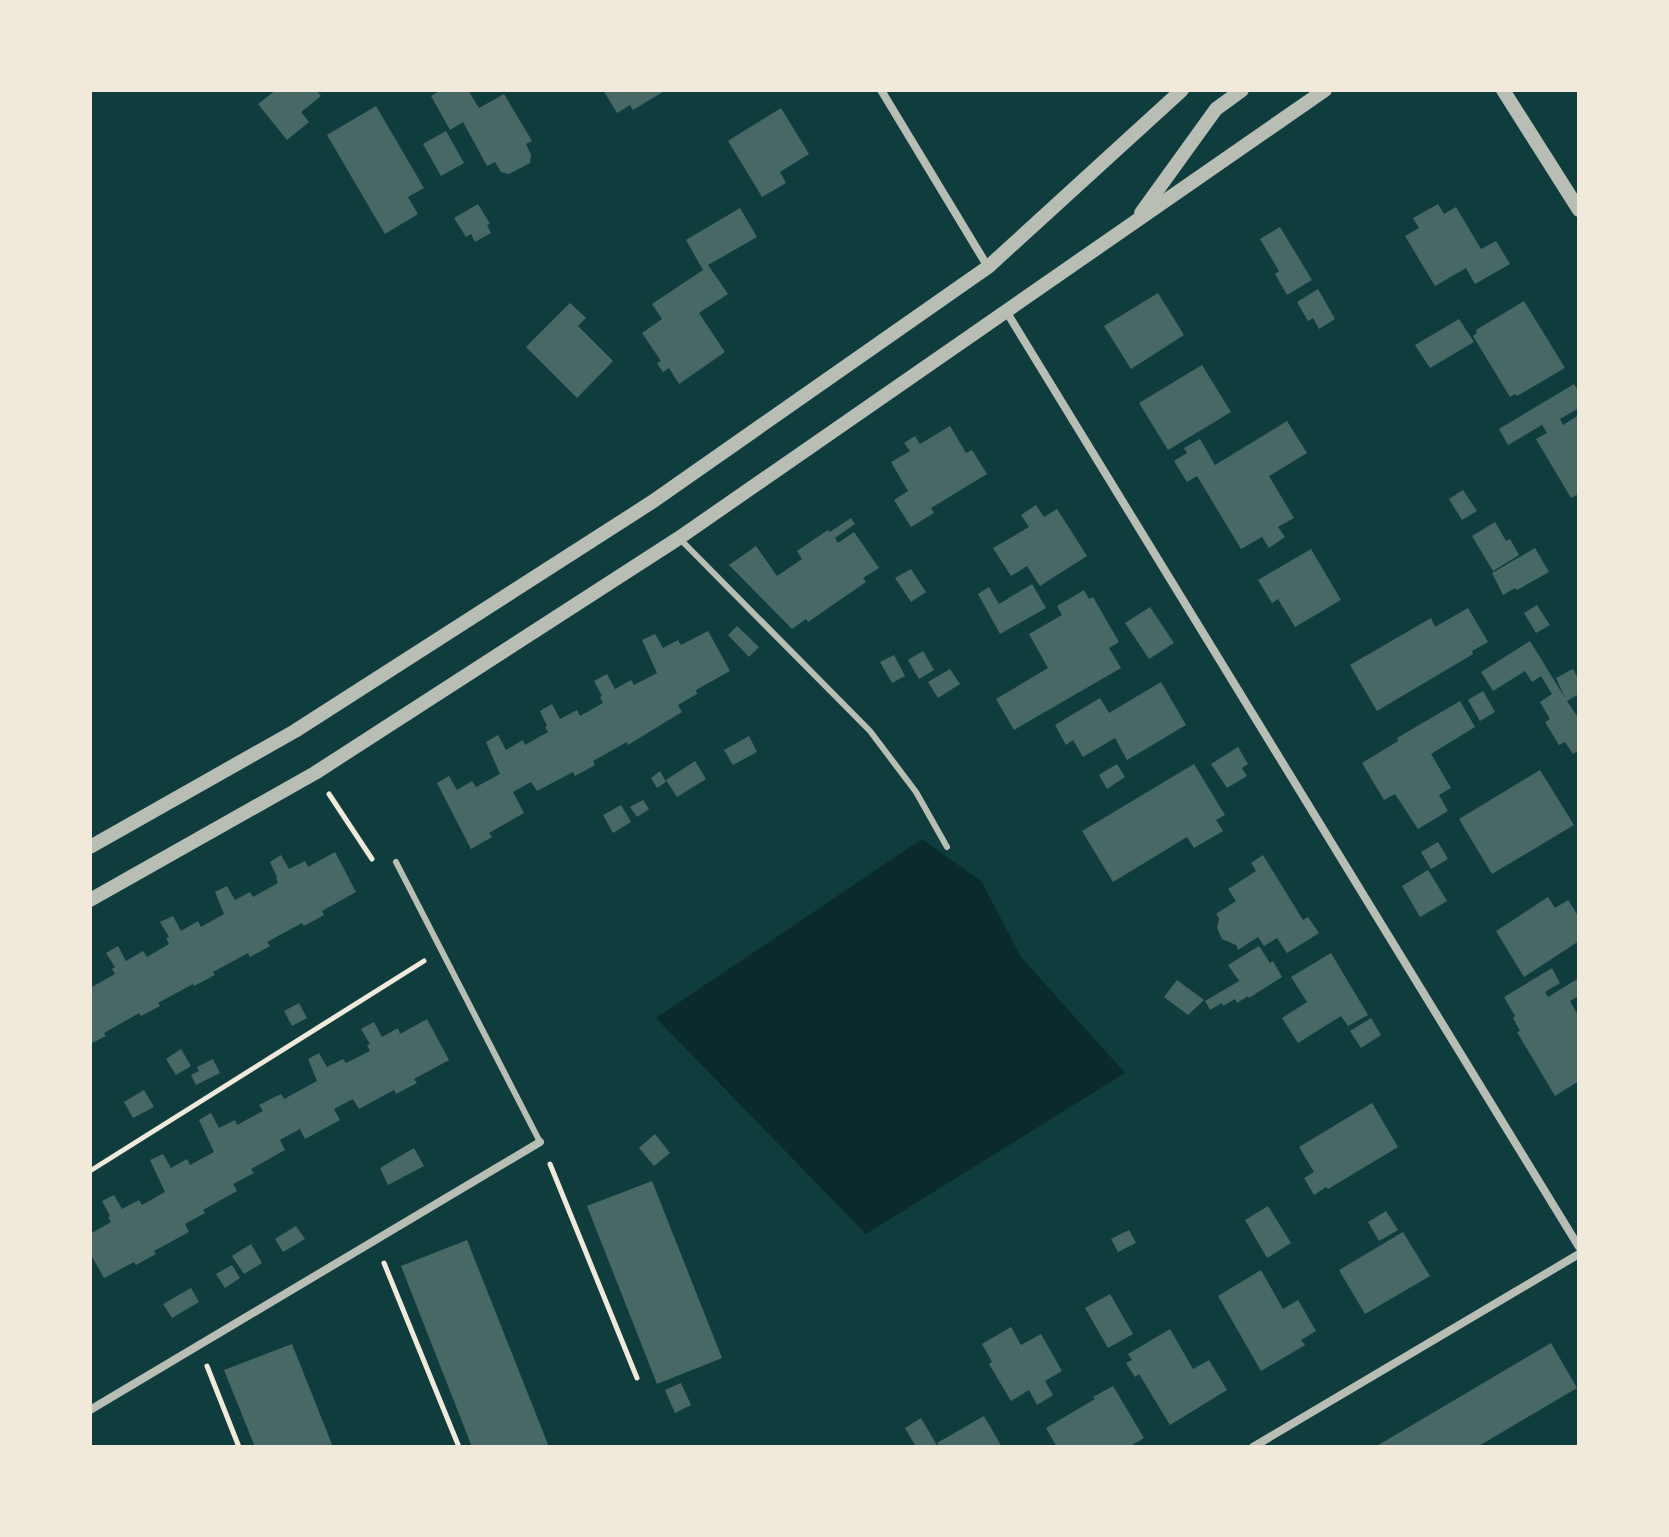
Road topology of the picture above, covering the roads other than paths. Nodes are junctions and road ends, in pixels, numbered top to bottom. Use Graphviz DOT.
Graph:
graph roads {
  1 [pos="881,90"];
  2 [pos="1182,90"];
  3 [pos="1242,90"];
  4 [pos="1325,90"];
  5 [pos="1503,90"];
  6 [pos="1579,210"];
  7 [pos="1134,223"];
  8 [pos="988,267"];
  9 [pos="1006,311"];
  10 [pos="679,538"];
  11 [pos="90,847"];
  12 [pos="947,847"];
  13 [pos="396,862"];
  14 [pos="90,900"];
  15 [pos="540,1142"];
  16 [pos="1579,1247"];
  17 [pos="1579,1254"];
  18 [pos="90,1410"];
  19 [pos="1253,1447"];
  1 -- 8 [label="street"];
  2 -- 8 [label="street"];
  3 -- 7 [label="street"];
  4 -- 7 [label="street"];
  5 -- 6 [label="street"];
  7 -- 9 [label="street"];
  8 -- 11 [label="street"];
  9 -- 10 [label="street"];
  9 -- 16 [label="street"];
  10 -- 12 [label="lane"];
  10 -- 14 [label="street"];
  13 -- 15 [label="lane"];
  15 -- 18 [label="street"];
  17 -- 19 [label="street"];
}
